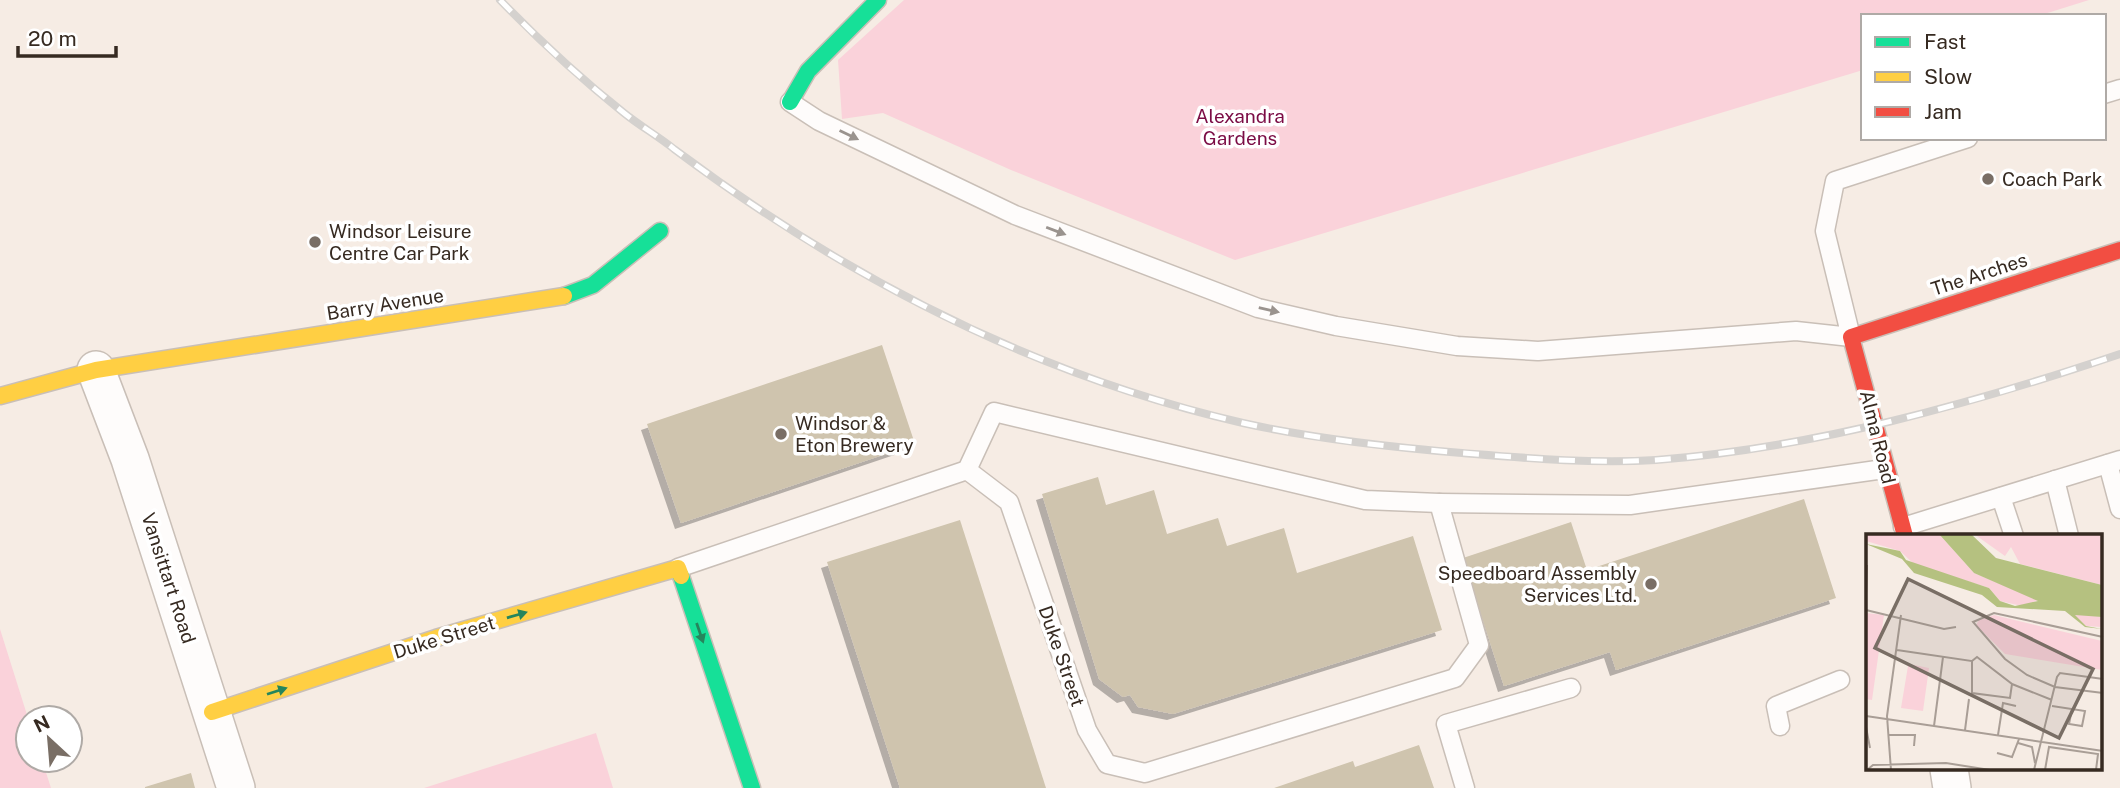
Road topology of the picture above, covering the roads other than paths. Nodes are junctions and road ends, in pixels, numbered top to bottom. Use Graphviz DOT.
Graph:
graph roads {
  1 [pos="878,0"];
  2 [pos="790,102"];
  3 [pos="1962,140"];
  4 [pos="660,231"];
  5 [pos="2120,250"];
  6 [pos="1851,337"];
  7 [pos="96,370"];
  8 [pos="0,396"];
  9 [pos="2114,462"];
  10 [pos="1884,469"];
  11 [pos="967,470"];
  12 [pos="2055,480"];
  13 [pos="2001,497"];
  14 [pos="1439,503"];
  15 [pos="2120,509"];
  16 [pos="1904,531"];
  17 [pos="2013,534"];
  18 [pos="2068,534"];
  19 [pos="678,569"];
  20 [pos="1840,680"];
  21 [pos="1571,688"];
  22 [pos="212,712"];
  23 [pos="1780,726"];
  24 [pos="1949,770"];
  25 [pos="236,788"];
  26 [pos="752,788"];
  27 [pos="1465,788"];
  28 [pos="1952,788"];
  1 -- 2 [label="street"];
  2 -- 6 [label="lane, one-way"];
  3 -- 6 [label="lane"];
  4 -- 7 [label="street, Barry Avenue"];
  5 -- 6 [label="street, The Arches"];
  6 -- 10 [label="street, Alma Road"];
  7 -- 8 [label="street, Barry Avenue"];
  7 -- 22 [label="street, Vansittart Road"];
  9 -- 12 [label="lane"];
  9 -- 15 [label="lane"];
  10 -- 14 [label="lane"];
  10 -- 16 [label="street, Alma Road"];
  11 -- 14 [label="lane"];
  11 -- 14 [label="lane, Duke Street"];
  11 -- 19 [label="lane, Duke Street"];
  12 -- 13 [label="lane"];
  12 -- 18 [label="lane"];
  13 -- 16 [label="lane"];
  13 -- 17 [label="lane"];
  22 -- 19 [label="street, Duke Street, one-way"];
  19 -- 26 [label="street, one-way"];
  20 -- 23 [label="lane"];
  21 -- 27 [label="lane"];
  22 -- 25 [label="street, Vansittart Road"];
  24 -- 28 [label="street"];
}
